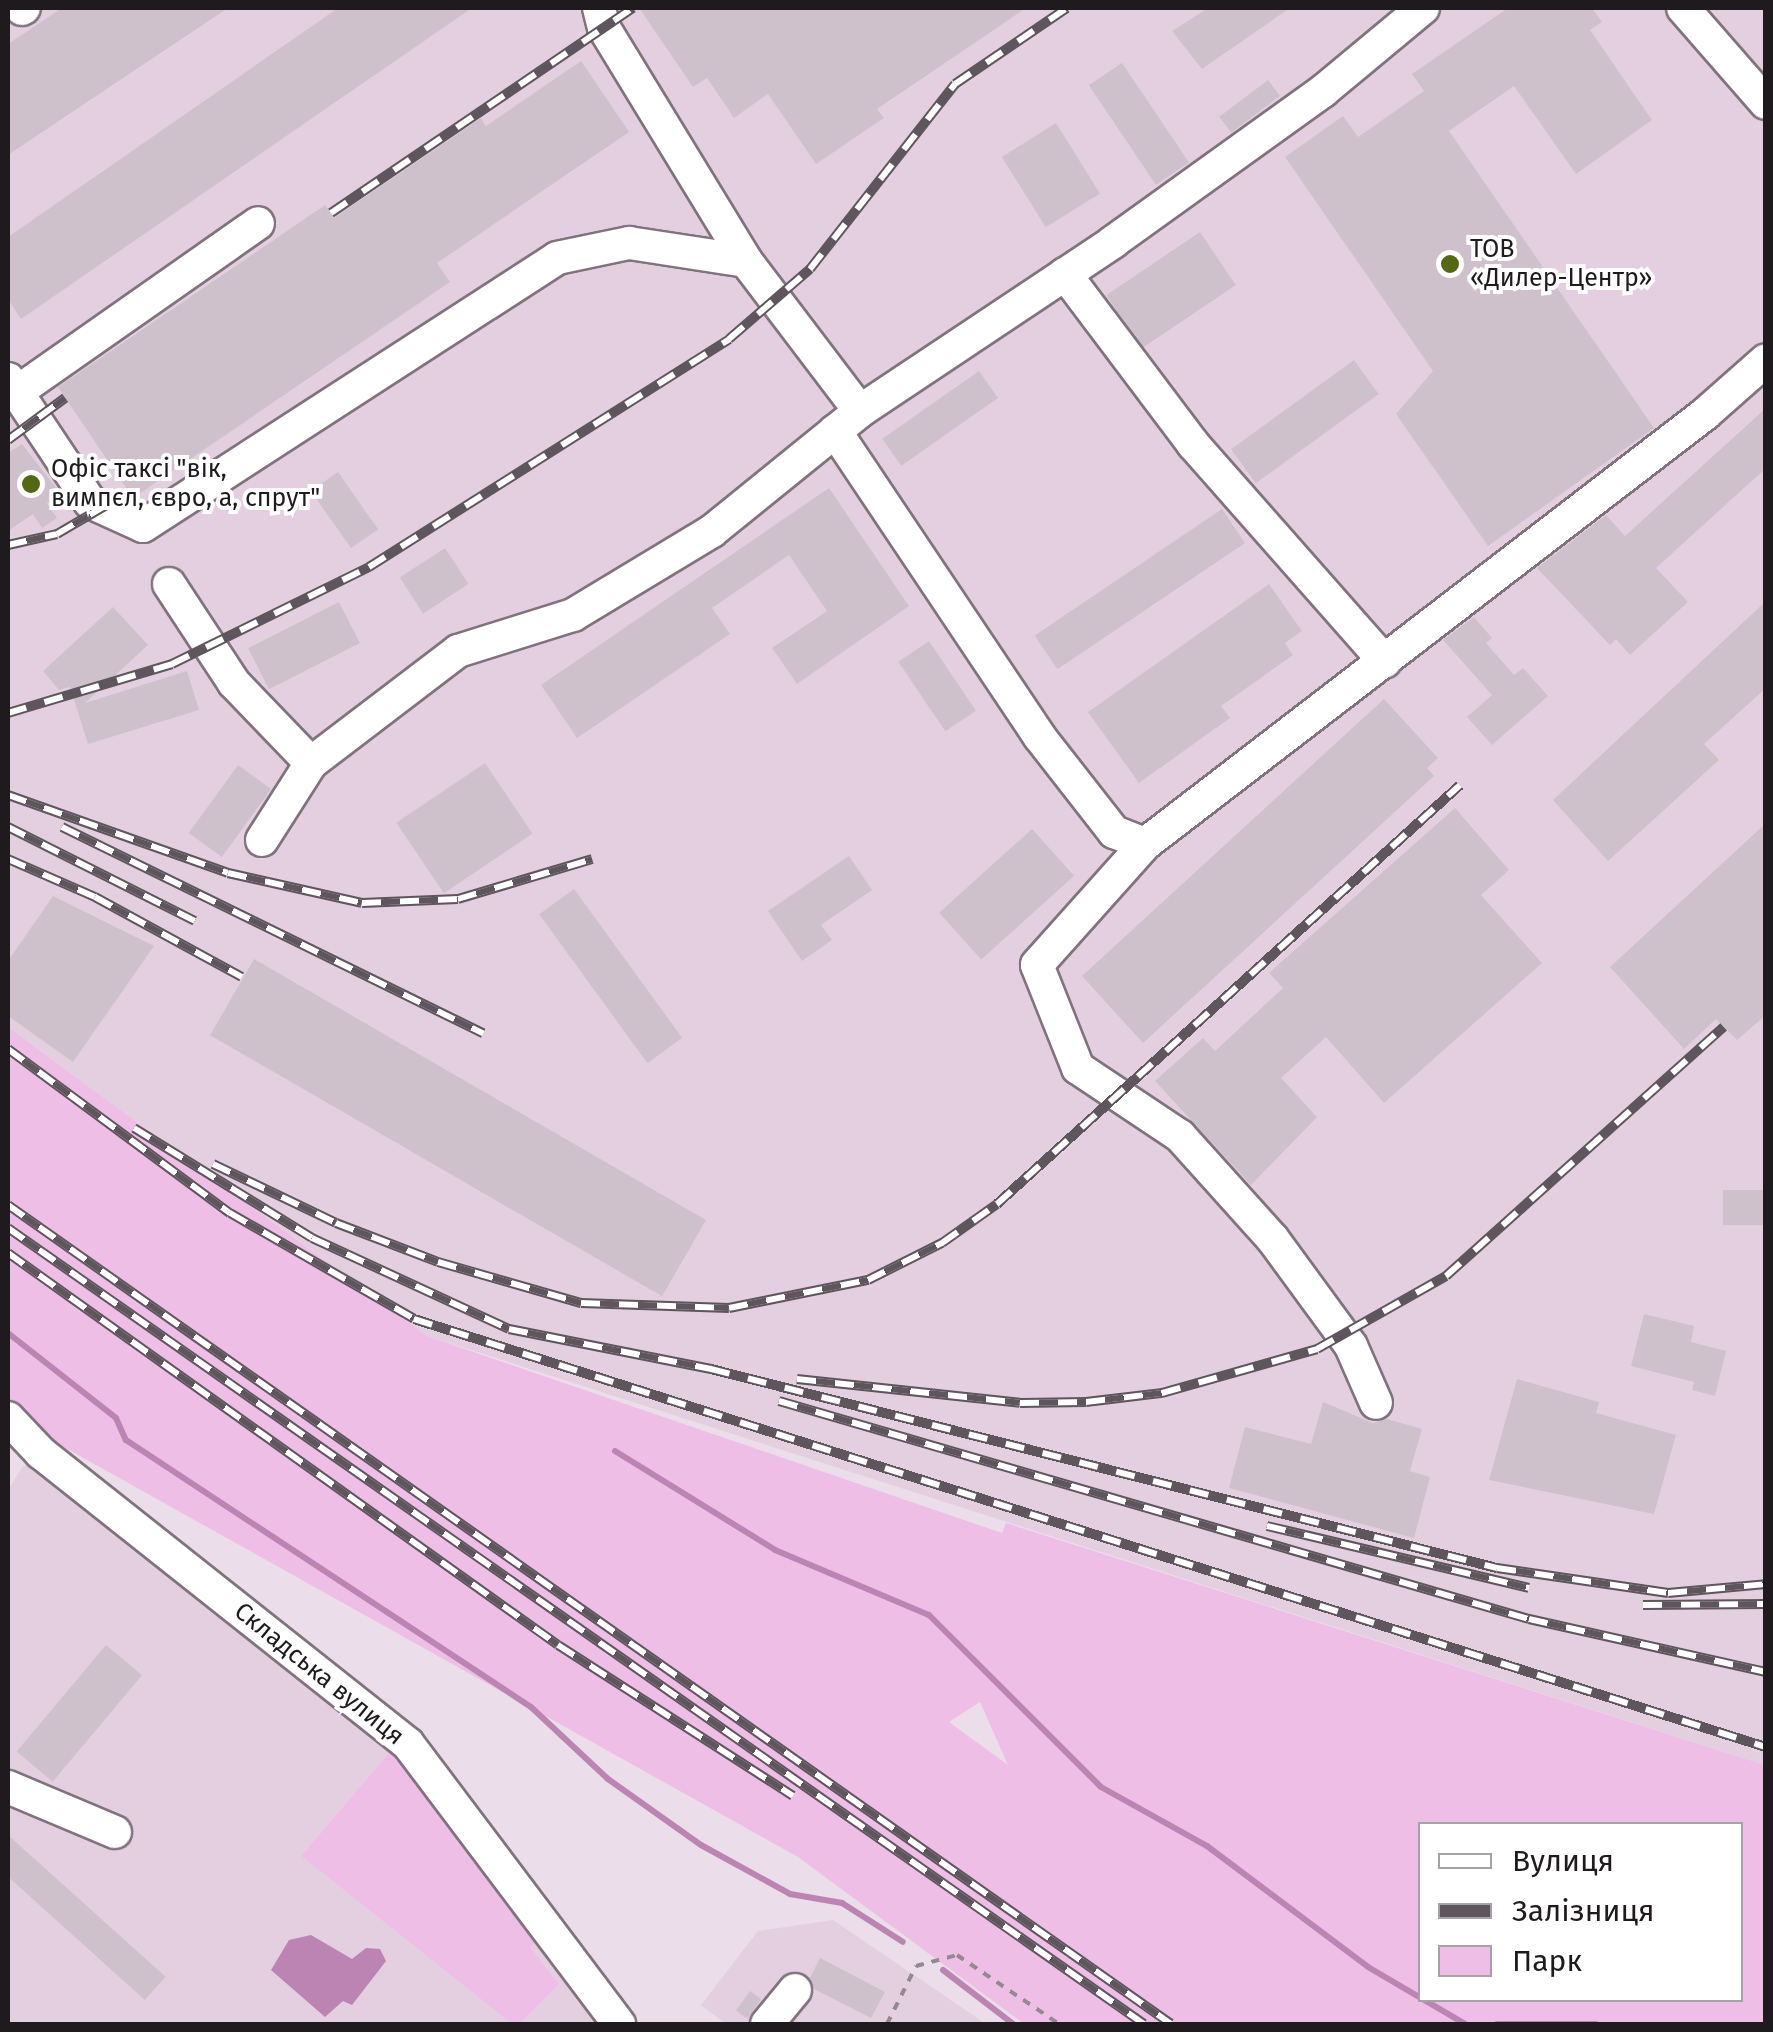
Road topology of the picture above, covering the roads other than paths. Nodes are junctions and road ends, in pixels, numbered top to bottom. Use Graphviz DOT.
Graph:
graph roads {
  1 [pos="599,8"];
  2 [pos="1424,8"];
  3 [pos="1683,8"];
  4 [pos="1766,103"];
  5 [pos="258,223"];
  6 [pos="746,261"];
  7 [pos="1065,274"];
  8 [pos="1766,360"];
  9 [pos="12,386"];
  10 [pos="847,421"];
  11 [pos="169,584"];
  12 [pos="1385,662"];
  13 [pos="310,763"];
  14 [pos="262,840"];
  15 [pos="1145,844"];
  16 [pos="1376,1404"];
  17 [pos="8,1420"];
  18 [pos="8,1786"];
  19 [pos="115,1832"];
  20 [pos="795,1990"];
  21 [pos="619,2024"];
  22 [pos="766,2024"];
  1 -- 6 [label="street"];
  2 -- 7 [label="street"];
  3 -- 4 [label="street"];
  5 -- 9 [label="street"];
  6 -- 9 [label="street"];
  6 -- 10 [label="street"];
  7 -- 10 [label="street"];
  7 -- 12 [label="street"];
  8 -- 12 [label="street"];
  10 -- 13 [label="street"];
  10 -- 15 [label="street"];
  11 -- 13 [label="street"];
  12 -- 15 [label="street"];
  13 -- 14 [label="street"];
  15 -- 16 [label="street"];
  17 -- 21 [label="street, Складська вулиця"];
  18 -- 19 [label="street"];
  20 -- 22 [label="street"];
}
